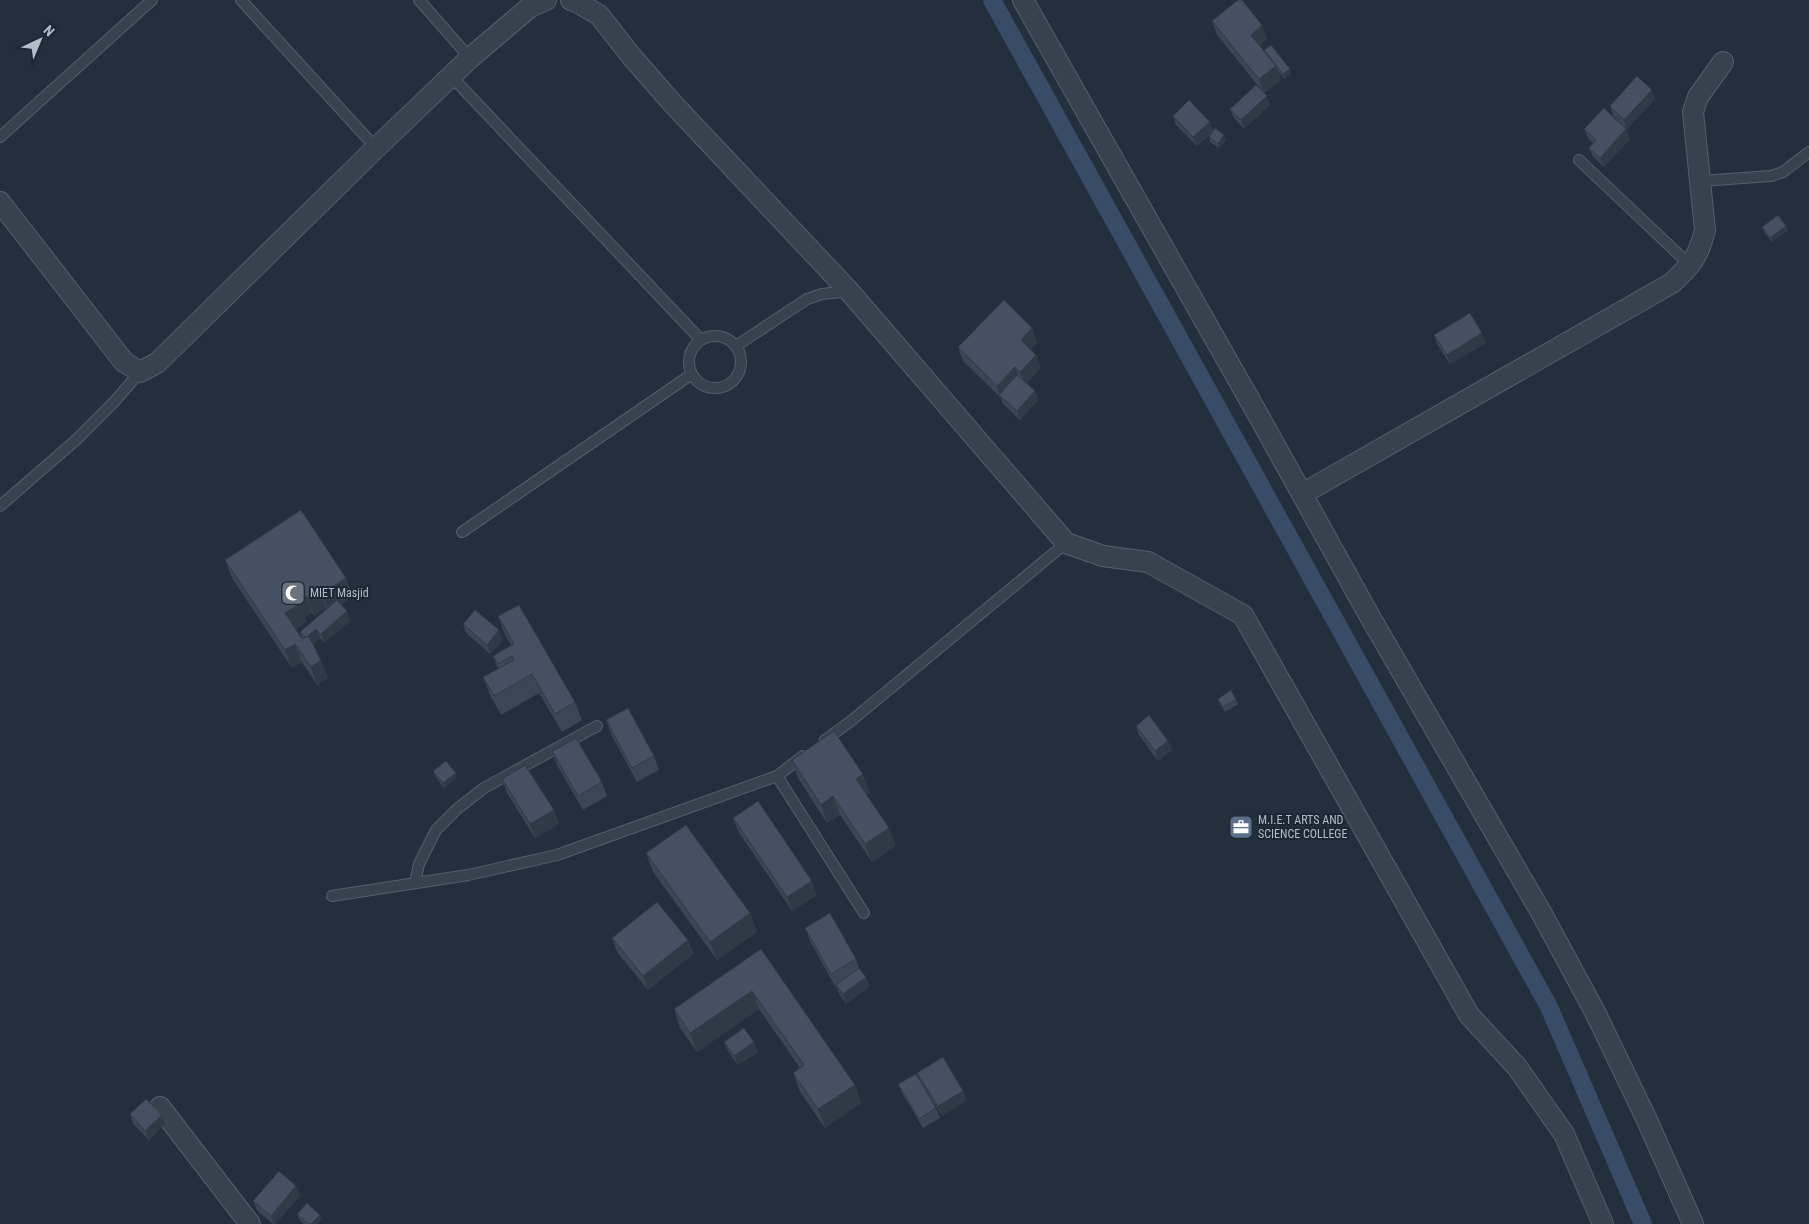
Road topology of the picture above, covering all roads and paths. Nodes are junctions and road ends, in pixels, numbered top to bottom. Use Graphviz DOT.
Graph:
graph roads {
  1 [pos="152,0"];
  2 [pos="241,0"];
  3 [pos="418,0"];
  4 [pos="546,0"];
  5 [pos="571,0"];
  6 [pos="1023,0"];
  7 [pos="470,58"];
  8 [pos="1723,62"];
  9 [pos="451,76"];
  10 [pos="0,137"];
  11 [pos="376,148"];
  12 [pos="1809,152"];
  13 [pos="1579,160"];
  14 [pos="1700,181"];
  15 [pos="0,202"];
  16 [pos="1691,266"];
  17 [pos="849,291"];
  18 [pos="701,340"];
  19 [pos="736,346"];
  20 [pos="140,372"];
  21 [pos="692,374"];
  22 [pos="1302,494"];
  23 [pos="0,506"];
  24 [pos="462,532"];
  25 [pos="1066,543"];
  26 [pos="597,726"];
  27 [pos="777,776"];
  28 [pos="415,883"];
  29 [pos="332,896"];
  30 [pos="864,913"];
  31 [pos="160,1107"];
  32 [pos="250,1224"];
  33 [pos="1603,1224"];
  34 [pos="1693,1224"];
  1 -- 10 [label="lane"];
  2 -- 11 [label="lane"];
  3 -- 7 [label="lane"];
  4 -- 7 [label="street"];
  5 -- 17 [label="street"];
  6 -- 22 [label="street"];
  7 -- 9 [label="street"];
  8 -- 14 [label="street"];
  9 -- 11 [label="street"];
  9 -- 18 [label="lane"];
  11 -- 20 [label="street"];
  12 -- 14 [label="lane"];
  13 -- 16 [label="lane"];
  14 -- 16 [label="street"];
  15 -- 20 [label="street"];
  16 -- 22 [label="street"];
  17 -- 19 [label="lane"];
  17 -- 25 [label="street"];
  18 -- 19 [label="lane"];
  18 -- 21 [label="lane"];
  19 -- 21 [label="lane"];
  20 -- 23 [label="lane"];
  21 -- 24 [label="lane"];
  22 -- 34 [label="street"];
  25 -- 27 [label="lane"];
  25 -- 33 [label="street"];
  26 -- 28 [label="lane"];
  27 -- 28 [label="lane"];
  27 -- 30 [label="lane"];
  28 -- 29 [label="lane"];
  31 -- 32 [label="street"];
}
